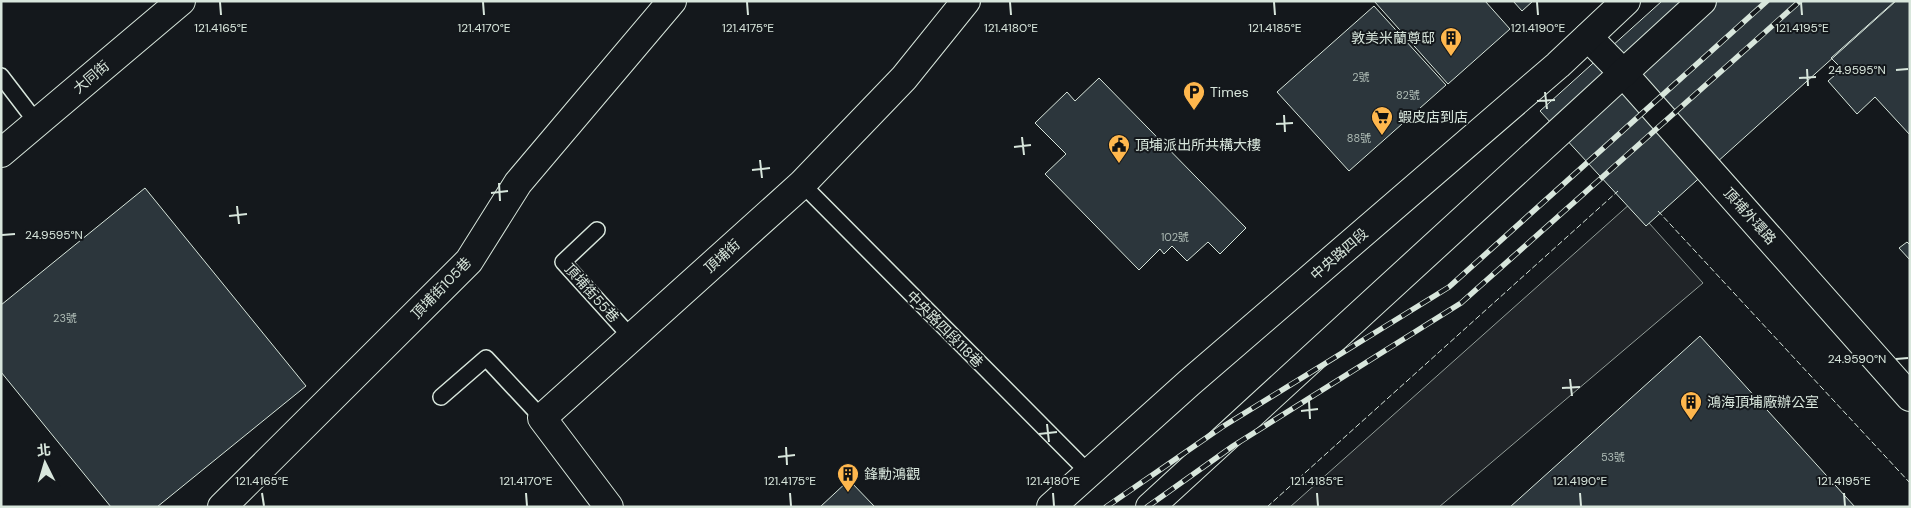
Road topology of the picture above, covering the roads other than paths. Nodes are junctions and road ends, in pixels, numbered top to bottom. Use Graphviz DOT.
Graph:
graph roads {
  1 [pos="181,1"];
  2 [pos="672,1"];
  3 [pos="966,1"];
  4 [pos="1626,1"];
  5 [pos="1702,1"];
  6 [pos="1588,37"];
  7 [pos="1623,73"];
  8 [pos="1,76"];
  9 [pos="37,122"];
  10 [pos="1,153"];
  11 [pos="802,184"];
  12 [pos="597,230"];
  13 [pos="632,337"];
  14 [pos="441,397"];
  15 [pos="1910,397"];
  16 [pos="542,418"];
  17 [pos="1089,473"];
  18 [pos="222,507"];
  19 [pos="609,507"];
  20 [pos="1051,507"];
  21 [pos="1150,507"];
  1 -- 9 [label="street, 大同街"];
  2 -- 18 [label="street, 頂埔街105巷"];
  3 -- 11 [label="street, 頂埔街"];
  4 -- 6 [label="street, 中央路四段"];
  5 -- 7 [label="street"];
  6 -- 7 [label="street, 頂埔外環路"];
  6 -- 17 [label="street, 中央路四段"];
  7 -- 15 [label="street, 頂埔外環路"];
  7 -- 21 [label="street"];
  8 -- 9 [label="lane"];
  9 -- 10 [label="street, 大同街"];
  11 -- 13 [label="street, 頂埔街"];
  11 -- 17 [label="lane, 中央路四段118巷"];
  12 -- 13 [label="lane, 頂埔街55巷"];
  13 -- 16 [label="street, 頂埔街"];
  14 -- 16 [label="lane"];
  16 -- 19 [label="street"];
  17 -- 20 [label="street, 中央路四段"];
}
